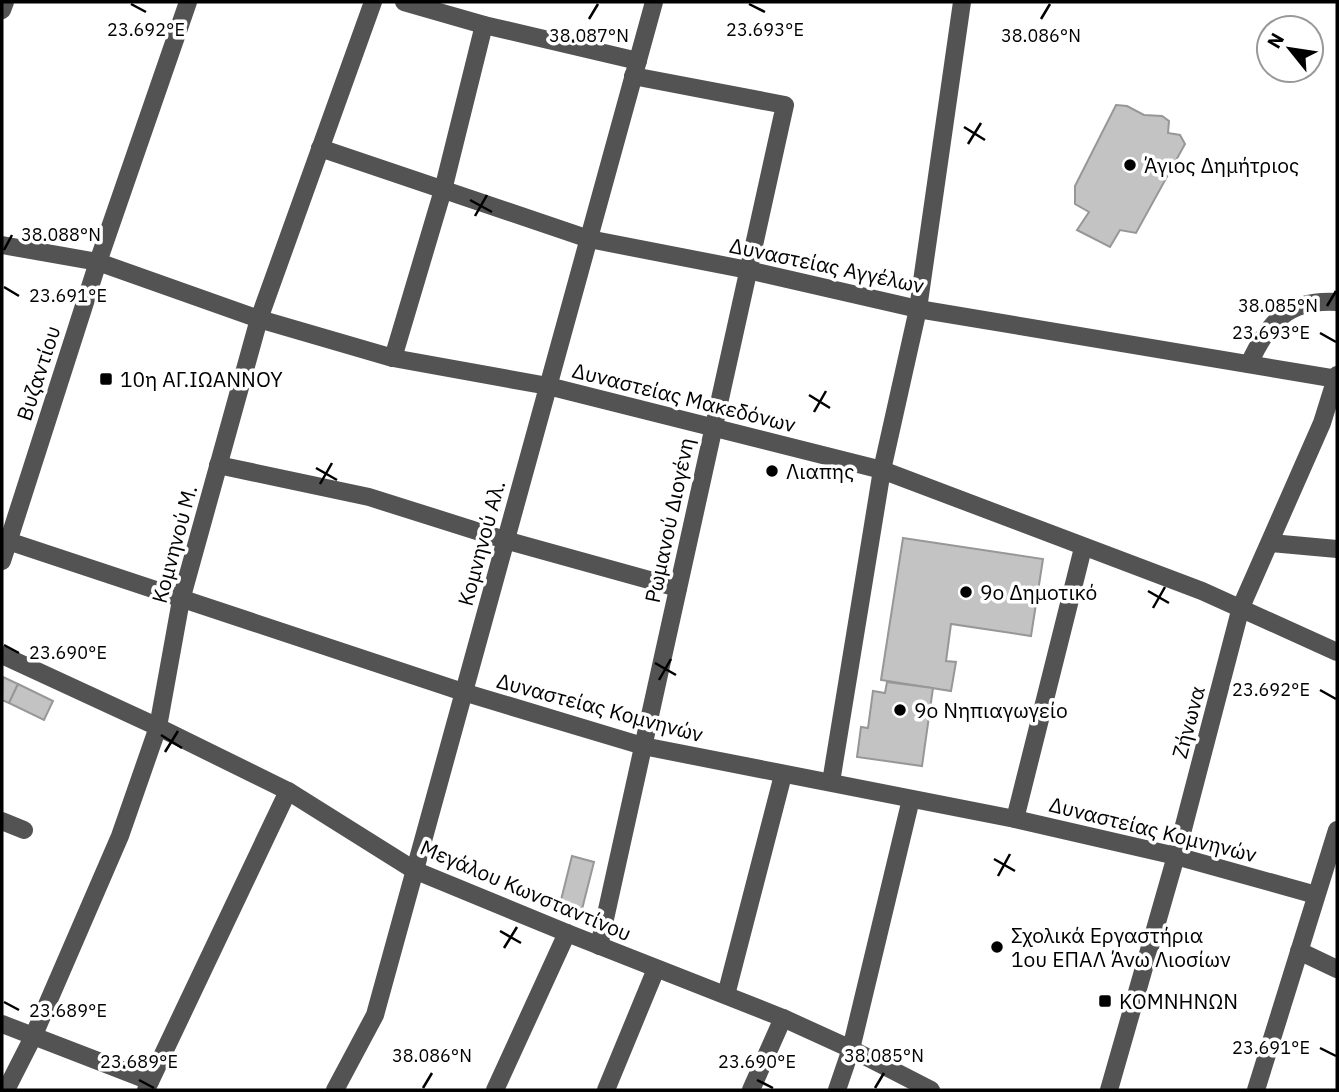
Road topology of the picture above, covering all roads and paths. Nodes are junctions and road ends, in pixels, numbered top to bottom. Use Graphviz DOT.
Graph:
graph roads {
  1 [pos="5,2"];
  2 [pos="188,2"];
  3 [pos="373,2"];
  4 [pos="404,2"];
  5 [pos="654,2"];
  6 [pos="962,2"];
  7 [pos="2,10"];
  8 [pos="484,24"];
  9 [pos="635,68"];
  10 [pos="320,148"];
  11 [pos="443,190"];
  12 [pos="589,239"];
  13 [pos="2,245"];
  14 [pos="98,262"];
  15 [pos="748,270"];
  16 [pos="1337,302"];
  17 [pos="918,309"];
  18 [pos="259,319"];
  19 [pos="393,358"];
  20 [pos="1249,364"];
  21 [pos="1337,377"];
  22 [pos="548,386"];
  23 [pos="713,429"];
  24 [pos="218,466"];
  25 [pos="882,470"];
  26 [pos="505,540"];
  27 [pos="8,541"];
  28 [pos="1270,543"];
  29 [pos="1083,548"];
  30 [pos="1337,549"];
  31 [pos="2,561"];
  32 [pos="678,588"];
  33 [pos="181,600"];
  34 [pos="1241,607"];
  35 [pos="1337,652"];
  36 [pos="2,655"];
  37 [pos="463,692"];
  38 [pos="158,727"];
  39 [pos="643,746"];
  40 [pos="783,775"];
  41 [pos="831,782"];
  42 [pos="288,791"];
  43 [pos="911,799"];
  44 [pos="1015,819"];
  45 [pos="2,821"];
  46 [pos="24,830"];
  47 [pos="1337,830"];
  48 [pos="1176,856"];
  49 [pos="414,870"];
  50 [pos="1316,895"];
  51 [pos="568,933"];
  52 [pos="599,946"];
  53 [pos="1299,951"];
  54 [pos="656,969"];
  55 [pos="1337,969"];
  56 [pos="726,995"];
  57 [pos="783,1018"];
  58 [pos="2,1024"];
  59 [pos="33,1037"];
  60 [pos="851,1049"];
  61 [pos="148,1086"];
  62 [pos="6,1090"];
  63 [pos="335,1090"];
  64 [pos="495,1090"];
  65 [pos="606,1090"];
  66 [pos="751,1090"];
  67 [pos="837,1090"];
  68 [pos="930,1090"];
  69 [pos="1109,1090"];
  70 [pos="1256,1090"];
  1 -- 7 [label="street"];
  2 -- 14 [label="street, Βυζαντίου"];
  3 -- 10 [label="street, Κομνηνού Μ."];
  4 -- 8 [label="street"];
  5 -- 9 [label="street, Κομνηνού Αλ."];
  6 -- 17 [label="street"];
  8 -- 9 [label="street"];
  8 -- 11 [label="street"];
  9 -- 12 [label="street, Κομνηνού Αλ."];
  9 -- 15 [label="street, Ρωμανού Διογένη"];
  10 -- 11 [label="street, Δυναστείας Αγγέλων"];
  10 -- 18 [label="street, Κομνηνού Μ."];
  11 -- 12 [label="street, Δυναστείας Αγγέλων"];
  11 -- 19 [label="street"];
  12 -- 15 [label="street, Δυναστείας Αγγέλων"];
  12 -- 22 [label="street, Κομνηνού Αλ."];
  13 -- 14 [label="street, Δυναστείας Μακεδόνων"];
  14 -- 18 [label="street, Δυναστείας Μακεδόνων"];
  14 -- 27 [label="street, Βυζαντίου"];
  15 -- 17 [label="street, Δυναστείας Αγγέλων"];
  15 -- 23 [label="street, Ρωμανού Διογένη"];
  16 -- 20 [label="street"];
  17 -- 20 [label="street, Δυναστείας Αγγέλων"];
  17 -- 25 [label="street"];
  18 -- 19 [label="street, Δυναστείας Μακεδόνων"];
  18 -- 24 [label="street, Κομνηνού Μ."];
  19 -- 22 [label="street, Δυναστείας Μακεδόνων"];
  20 -- 21 [label="street, Δυναστείας Αγγέλων"];
  21 -- 28 [label="street, Ζήνωνα"];
  22 -- 23 [label="street, Δυναστείας Μακεδόνων"];
  22 -- 26 [label="street, Κομνηνού Αλ."];
  23 -- 25 [label="street, Δυναστείας Μακεδόνων"];
  23 -- 32 [label="street, Ρωμανού Διογένη"];
  24 -- 26 [label="street"];
  24 -- 33 [label="street, Κομνηνού Μ."];
  25 -- 29 [label="street, Δυναστείας Μακεδόνων"];
  25 -- 41 [label="street"];
  26 -- 32 [label="street"];
  26 -- 37 [label="street, Κομνηνού Αλ."];
  27 -- 31 [label="street, Βυζαντίου"];
  27 -- 33 [label="street, Δυναστείας Κομνηνών"];
  28 -- 30 [label="street"];
  28 -- 34 [label="street, Ζήνωνα"];
  29 -- 34 [label="street, Δυναστείας Μακεδόνων"];
  29 -- 44 [label="street"];
  32 -- 39 [label="street, Ρωμανού Διογένη"];
  33 -- 37 [label="street, Δυναστείας Κομνηνών"];
  33 -- 38 [label="street, Κομνηνού Μ."];
  34 -- 35 [label="street, Δυναστείας Μακεδόνων"];
  34 -- 48 [label="street, Ζήνωνα"];
  36 -- 38 [label="street, Μεγάλου Κωνσταντίνου"];
  37 -- 39 [label="street, Δυναστείας Κομνηνών"];
  37 -- 49 [label="street, Κομνηνού Αλ."];
  38 -- 42 [label="street, Μεγάλου Κωνσταντίνου"];
  38 -- 59 [label="street, Κομνηνού Μ."];
  39 -- 40 [label="street, Δυναστείας Κομνηνών"];
  39 -- 52 [label="street, Ρωμανού Διογένη"];
  40 -- 41 [label="street, Δυναστείας Κομνηνών"];
  40 -- 56 [label="street"];
  41 -- 43 [label="street, Δυναστείας Κομνηνών"];
  42 -- 49 [label="street, Μεγάλου Κωνσταντίνου"];
  42 -- 61 [label="street"];
  43 -- 44 [label="street, Δυναστείας Κομνηνών"];
  43 -- 60 [label="street"];
  44 -- 48 [label="street, Δυναστείας Κομνηνών"];
  45 -- 46 [label="street"];
  47 -- 50 [label="street"];
  48 -- 50 [label="street, Δυναστείας Κομνηνών"];
  48 -- 69 [label="street, Ζήνωνα"];
  49 -- 51 [label="street, Μεγάλου Κωνσταντίνου"];
  49 -- 63 [label="street, Κομνηνού Αλ."];
  50 -- 53 [label="street"];
  51 -- 52 [label="street, Μεγάλου Κωνσταντίνου"];
  51 -- 64 [label="street"];
  52 -- 54 [label="street, Μεγάλου Κωνσταντίνου"];
  53 -- 55 [label="street"];
  53 -- 70 [label="street"];
  54 -- 56 [label="street, Μεγάλου Κωνσταντίνου"];
  54 -- 65 [label="street"];
  56 -- 57 [label="street, Μεγάλου Κωνσταντίνου"];
  57 -- 60 [label="street, Μεγάλου Κωνσταντίνου"];
  57 -- 66 [label="street"];
  58 -- 59 [label="street"];
  59 -- 61 [label="street"];
  59 -- 62 [label="street, Κομνηνού Μ."];
  60 -- 67 [label="street"];
  60 -- 68 [label="street, Μεγάλου Κωνσταντίνου"];
}
